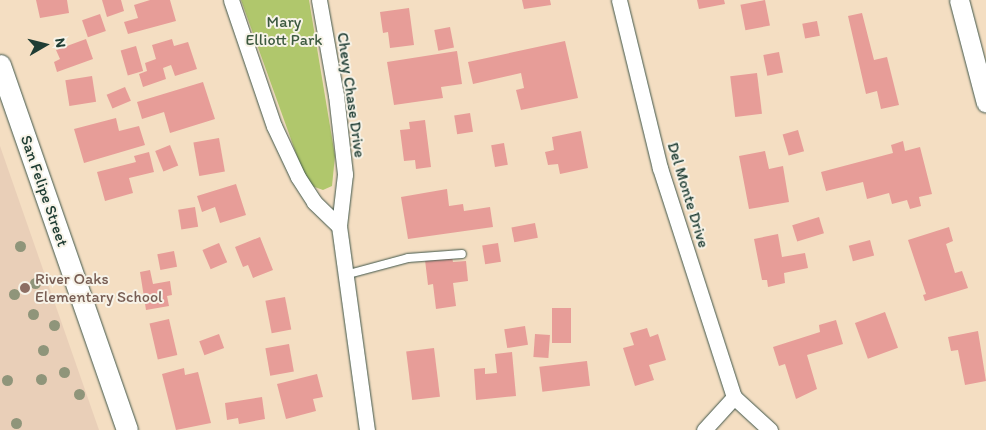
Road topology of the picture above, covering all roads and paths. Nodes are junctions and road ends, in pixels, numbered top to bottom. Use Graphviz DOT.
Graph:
graph roads {
  1 [pos="231,0"];
  2 [pos="319,0"];
  3 [pos="619,0"];
  4 [pos="959,0"];
  5 [pos="0,65"];
  6 [pos="986,103"];
  7 [pos="339,226"];
  8 [pos="462,254"];
  9 [pos="346,275"];
  10 [pos="734,397"];
  11 [pos="127,430"];
  12 [pos="367,430"];
  13 [pos="704,430"];
  14 [pos="770,430"];
  1 -- 7 [label="street"];
  2 -- 7 [label="street, Chevy Chase Drive"];
  3 -- 10 [label="street, Del Monte Drive"];
  4 -- 6 [label="street"];
  5 -- 11 [label="main road, San Felipe Street"];
  7 -- 9 [label="street, Chevy Chase Drive"];
  8 -- 9 [label="lane"];
  9 -- 12 [label="street, Chevy Chase Drive"];
  10 -- 13 [label="street"];
  10 -- 14 [label="street, Del Monte Drive"];
}
